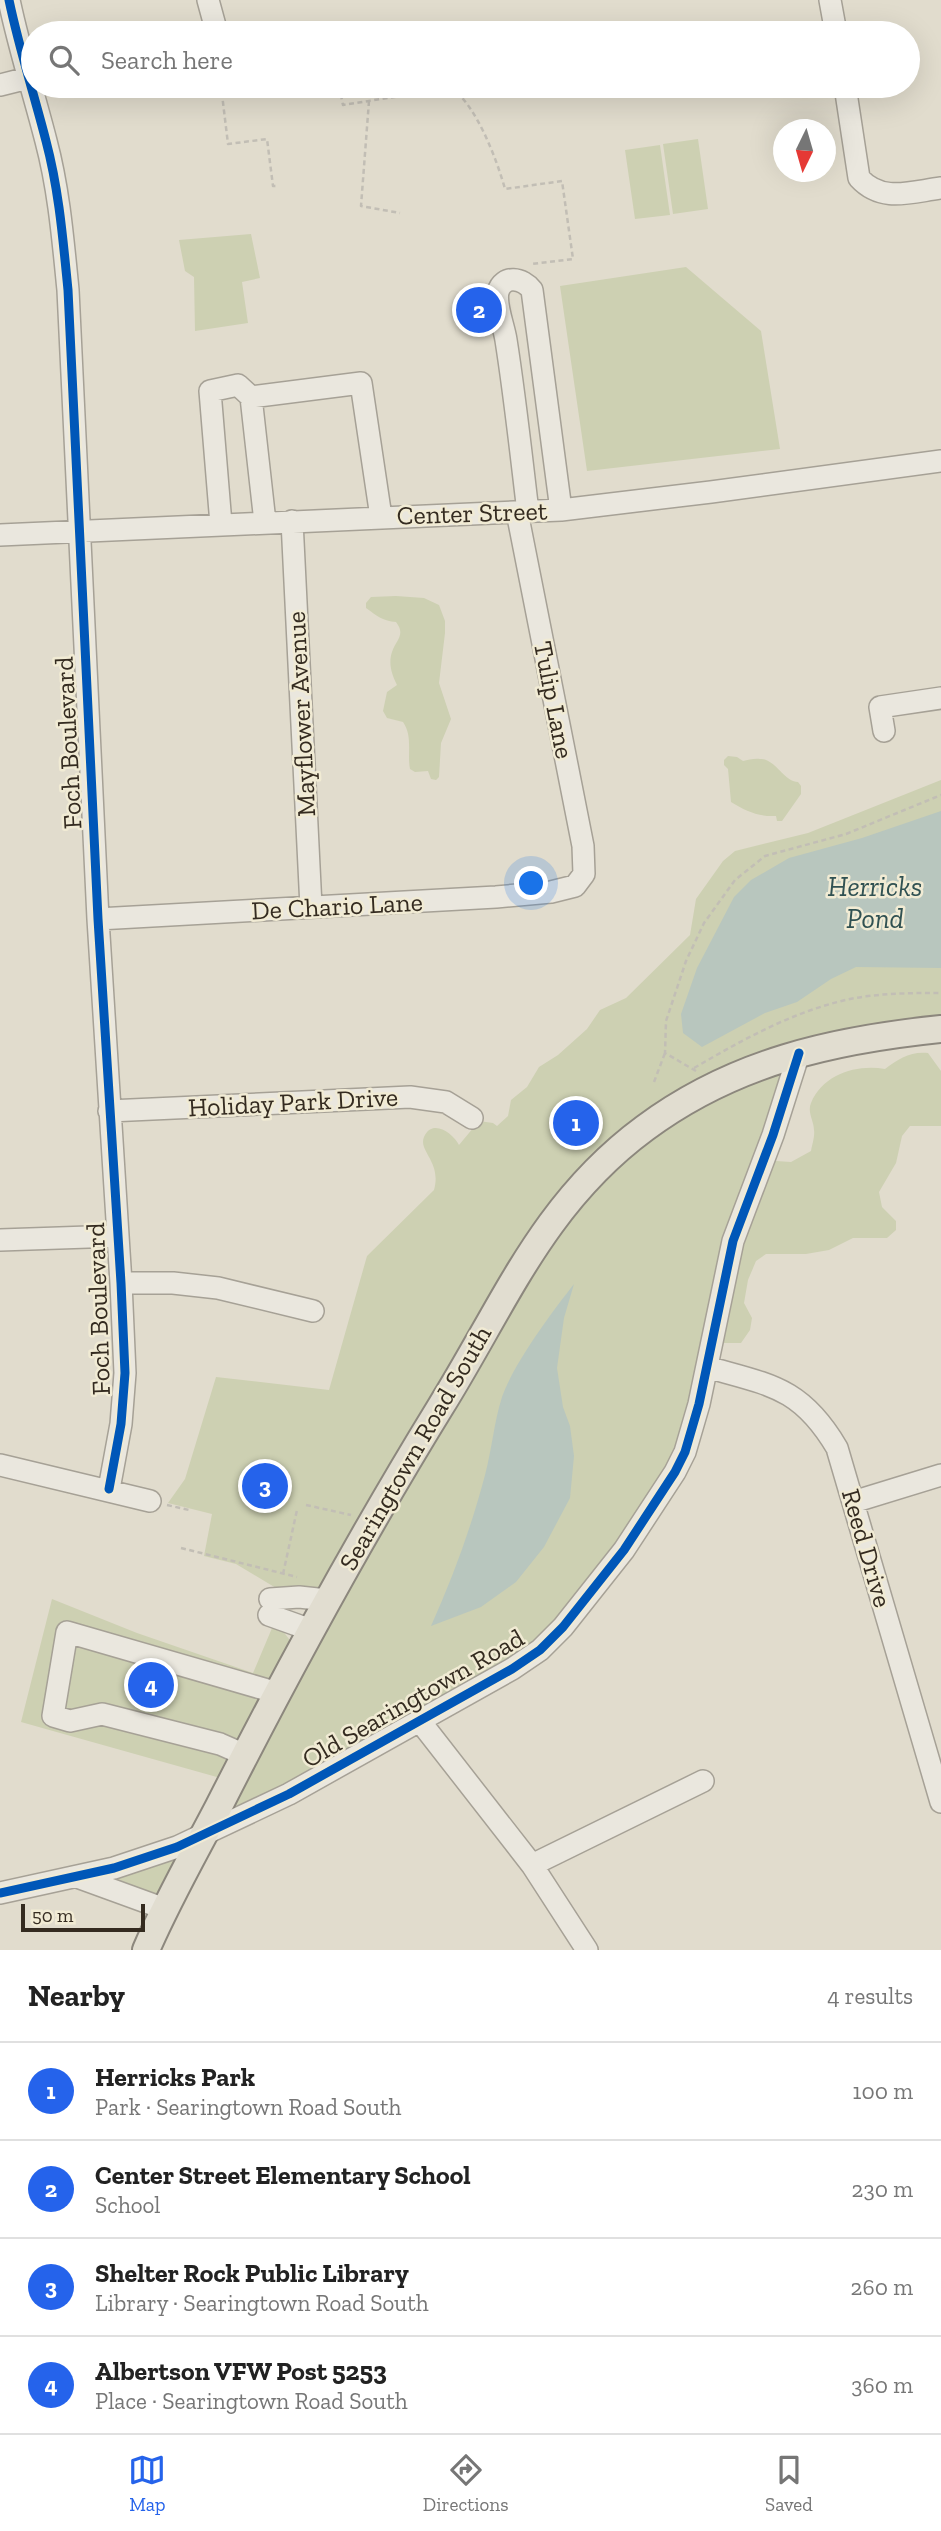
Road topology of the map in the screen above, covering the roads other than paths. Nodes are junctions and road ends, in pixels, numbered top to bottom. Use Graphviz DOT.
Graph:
graph roads {
  1 [pos="9,0"];
  2 [pos="208,0"];
  3 [pos="830,0"];
  4 [pos="214,21"];
  5 [pos="834,21"];
  6 [pos="21,49"];
  7 [pos="21,80"];
  8 [pos="0,85"];
  9 [pos="34,98"];
  10 [pos="847,98"];
  11 [pos="941,188"];
  12 [pos="251,397"];
  13 [pos="554,454"];
  14 [pos="522,455"];
  15 [pos="941,461"];
  16 [pos="561,510"];
  17 [pos="523,512"];
  18 [pos="381,517"];
  19 [pos="292,521"];
  20 [pos="265,522"];
  21 [pos="221,524"];
  22 [pos="78,531"];
  23 [pos="0,535"];
  24 [pos="941,698"];
  25 [pos="884,731"];
  26 [pos="575,886"];
  27 [pos="311,907"];
  28 [pos="98,919"];
  29 [pos="941,1029"];
  30 [pos="799,1053"];
  31 [pos="109,1111"];
  32 [pos="472,1118"];
  33 [pos="118,1236"];
  34 [pos="0,1240"];
  35 [pos="121,1283"];
  36 [pos="313,1311"];
  37 [pos="707,1367"];
  38 [pos="0,1465"];
  39 [pos="941,1475"];
  40 [pos="109,1489"];
  41 [pos="150,1501"];
  42 [pos="853,1502"];
  43 [pos="327,1600"];
  44 [pos="311,1630"];
  45 [pos="278,1693"];
  46 [pos="419,1720"];
  47 [pos="245,1755"];
  48 [pos="703,1781"];
  49 [pos="941,1802"];
  50 [pos="204,1835"];
  51 [pos="532,1865"];
  52 [pos="77,1877"];
  53 [pos="0,1894"];
  54 [pos="165,1909"];
  55 [pos="146,1950"];
  56 [pos="587,1950"];
  1 -- 6 [label="street, Foch Boulevard"];
  2 -- 4 [label="street"];
  3 -- 5 [label="street"];
  7 -- 8 [label="street"];
  9 -- 22 [label="street, Foch Boulevard"];
  10 -- 11 [label="street"];
  12 -- 18 [label="street"];
  12 -- 20 [label="street"];
  12 -- 21 [label="street"];
  13 -- 14 [label="street"];
  13 -- 14 [label="street, Tulip Lane"];
  13 -- 16 [label="street"];
  14 -- 17 [label="street, Tulip Lane"];
  15 -- 16 [label="street, Center Street"];
  16 -- 17 [label="street, Center Street"];
  17 -- 18 [label="street, Center Street"];
  17 -- 26 [label="street, Tulip Lane"];
  18 -- 19 [label="street, Center Street"];
  19 -- 20 [label="street, Center Street"];
  19 -- 27 [label="street, Mayflower Avenue"];
  20 -- 21 [label="street, Center Street"];
  21 -- 22 [label="street, Center Street"];
  22 -- 23 [label="street, Center Street"];
  22 -- 28 [label="street, Foch Boulevard"];
  24 -- 25 [label="street"];
  26 -- 27 [label="street, De Chario Lane"];
  27 -- 28 [label="street, De Chario Lane"];
  28 -- 31 [label="street, Foch Boulevard"];
  29 -- 30 [label="main road, Searingtown Road South"];
  30 -- 37 [label="street, Old Searingtown Road"];
  30 -- 43 [label="main road, Searingtown Road South"];
  31 -- 32 [label="street, Holiday Park Drive"];
  31 -- 33 [label="street, Foch Boulevard"];
  33 -- 34 [label="street"];
  33 -- 35 [label="street, Foch Boulevard"];
  35 -- 36 [label="street"];
  35 -- 40 [label="street, Foch Boulevard"];
  37 -- 42 [label="street, Reed Drive"];
  37 -- 46 [label="street, Old Searingtown Road"];
  38 -- 40 [label="street"];
  39 -- 42 [label="street"];
  40 -- 41 [label="street"];
  42 -- 49 [label="street, Reed Drive"];
  43 -- 44 [label="main road, Searingtown Road South"];
  43 -- 44 [label="street"];
  44 -- 45 [label="main road, Searingtown Road South"];
  45 -- 47 [label="main road, Searingtown Road South"];
  45 -- 47 [label="street"];
  46 -- 50 [label="street, Old Searingtown Road"];
  46 -- 51 [label="street"];
  47 -- 50 [label="main road, Searingtown Road South"];
  48 -- 51 [label="street"];
  50 -- 52 [label="street, Old Searingtown Road"];
  50 -- 54 [label="main road, Searingtown Road South"];
  51 -- 56 [label="street"];
  52 -- 53 [label="street, Old Searingtown Road"];
  52 -- 54 [label="street"];
  54 -- 55 [label="main road, Searingtown Road South"];
}
